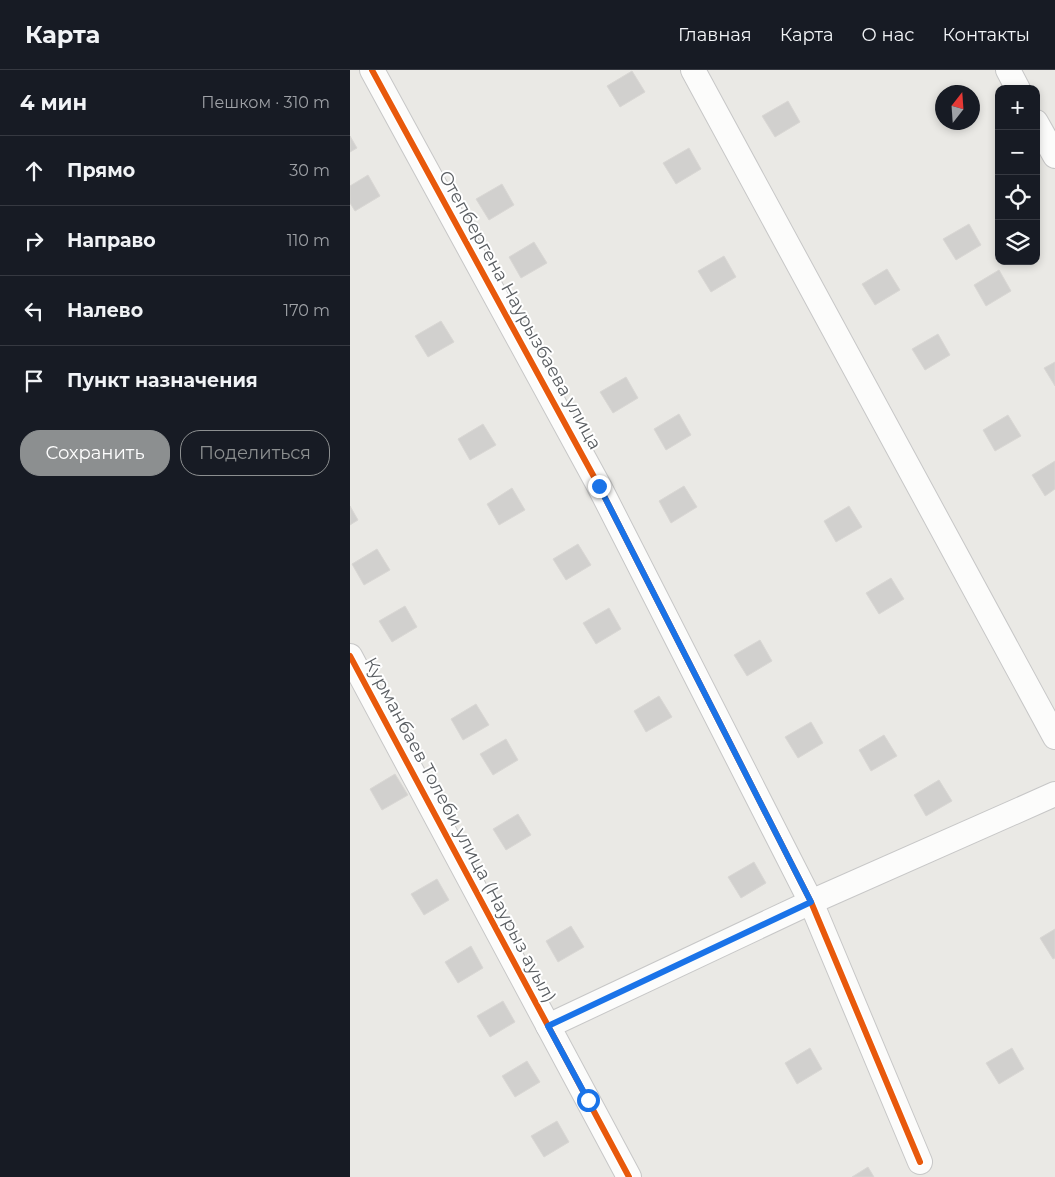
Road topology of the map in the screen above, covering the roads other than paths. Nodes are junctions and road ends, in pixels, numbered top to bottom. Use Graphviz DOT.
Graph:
graph roads {
  1 [pos="372,70"];
  2 [pos="693,70"];
  3 [pos="1008,70"];
  4 [pos="1016,85"];
  5 [pos="1040,129"];
  6 [pos="1055,156"];
  7 [pos="350,656"];
  8 [pos="1055,738"];
  9 [pos="1055,794"];
  10 [pos="811,902"];
  11 [pos="548,1026"];
  12 [pos="920,1162"];
  13 [pos="629,1177"];
  1 -- 10 [label="street, Отепбергена Наурызбаева улица"];
  2 -- 8 [label="street"];
  3 -- 4 [label="street"];
  5 -- 6 [label="street"];
  7 -- 11 [label="street, Курманбаев Толеби улица (Наурыз ауыл)"];
  9 -- 10 [label="street"];
  10 -- 11 [label="street"];
  10 -- 12 [label="street, Отепбергена Наурызбаева улица"];
  11 -- 13 [label="street, Курманбаев Толеби улица (Наурыз ауыл)"];
}
